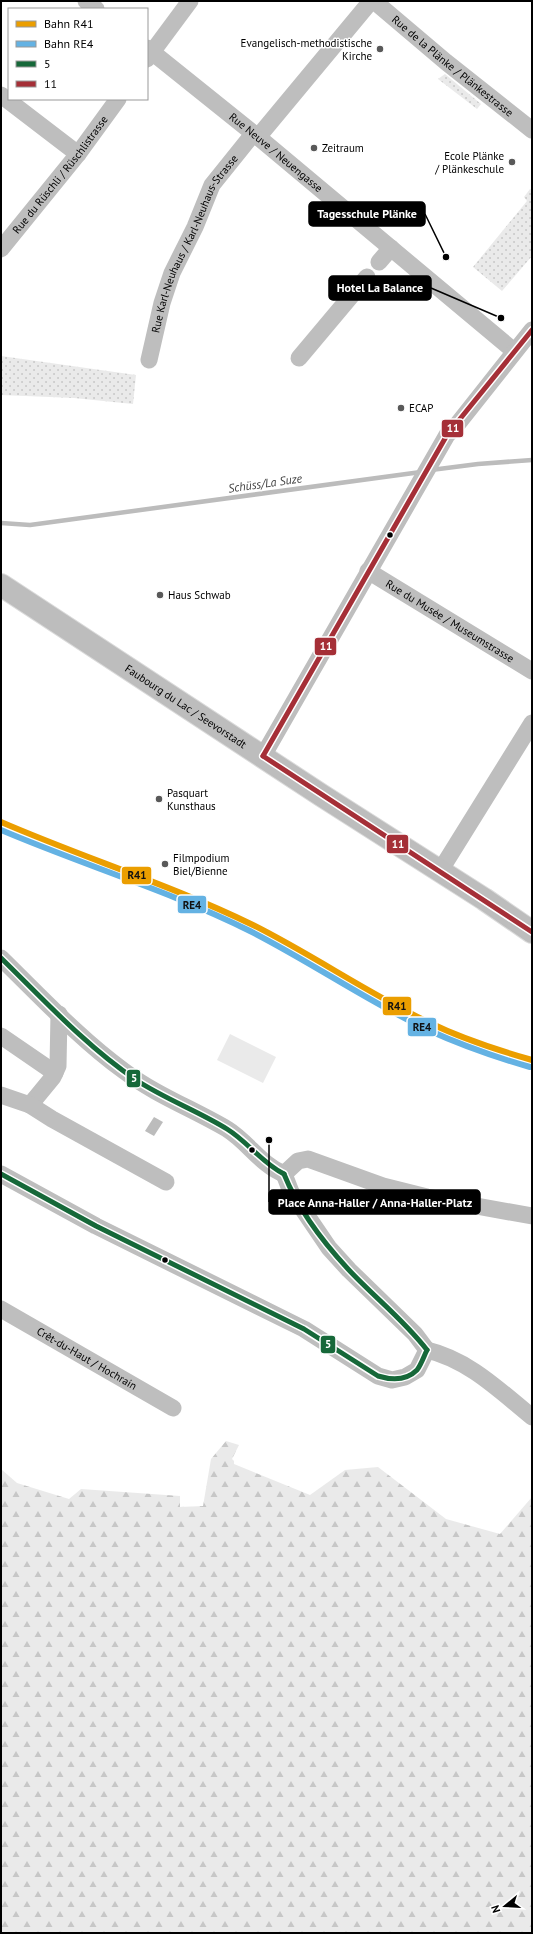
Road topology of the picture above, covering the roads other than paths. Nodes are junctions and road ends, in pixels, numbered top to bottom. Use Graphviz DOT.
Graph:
graph roads {
  1 [pos="86,1"];
  2 [pos="190,1"];
  3 [pos="371,1"];
  4 [pos="374,1"];
  5 [pos="95,8"];
  6 [pos="149,53"];
  7 [pos="1,95"];
  8 [pos="117,100"];
  9 [pos="532,130"];
  10 [pos="256,135"];
  11 [pos="78,154"];
  12 [pos="390,248"];
  13 [pos="1,249"];
  14 [pos="379,262"];
  15 [pos="367,277"];
  16 [pos="532,330"];
  17 [pos="514,351"];
  18 [pos="299,358"];
  19 [pos="149,360"];
  20 [pos="368,571"];
  21 [pos="1,585"];
  22 [pos="532,671"];
  23 [pos="532,723"];
  24 [pos="262,756"];
  25 [pos="440,871"];
  26 [pos="532,932"];
  27 [pos="1,958"];
  28 [pos="59,1014"];
  29 [pos="1,1036"];
  30 [pos="55,1073"];
  31 [pos="1,1095"];
  32 [pos="30,1105"];
  33 [pos="1,1174"];
  34 [pos="284,1174"];
  35 [pos="166,1182"];
  36 [pos="532,1216"];
  37 [pos="1,1310"];
  38 [pos="427,1350"];
  39 [pos="173,1408"];
  40 [pos="532,1417"];
  1 -- 5 [label="street"];
  2 -- 6 [label="street"];
  3 -- 10 [label="street, Rue Karl-Neuhaus / Karl-Neuhaus-Strasse"];
  4 -- 9 [label="street, Rue de la Plänke / Plänkestrasse"];
  6 -- 10 [label="street, Rue Neuve / Neuengasse"];
  7 -- 11 [label="street"];
  8 -- 11 [label="street, Rue du Rüschli / Rüschlistrasse"];
  10 -- 12 [label="street, Rue Neuve / Neuengasse"];
  10 -- 19 [label="street, Rue Karl-Neuhaus / Karl-Neuhaus-Strasse"];
  11 -- 13 [label="street, Rue du Rüschli / Rüschlistrasse"];
  12 -- 14 [label="street"];
  12 -- 17 [label="street, Rue Neuve / Neuengasse"];
  15 -- 18 [label="street"];
  16 -- 17 [label="street"];
  17 -- 20 [label="street"];
  20 -- 22 [label="street, Rue du Musée / Museumstrasse"];
  20 -- 24 [label="street"];
  21 -- 24 [label="main road, Faubourg du Lac / Seevorstadt"];
  23 -- 25 [label="street"];
  24 -- 25 [label="main road, Faubourg du Lac / Seevorstadt"];
  25 -- 26 [label="main road, Faubourg du Lac / Seevorstadt"];
  27 -- 28 [label="street"];
  28 -- 30 [label="street"];
  28 -- 34 [label="street"];
  29 -- 30 [label="street"];
  30 -- 32 [label="street"];
  31 -- 32 [label="street"];
  32 -- 35 [label="street"];
  33 -- 38 [label="street"];
  34 -- 36 [label="street"];
  34 -- 38 [label="street"];
  37 -- 39 [label="street, Crêt-du-Haut / Hochrain"];
  38 -- 40 [label="street"];
}
